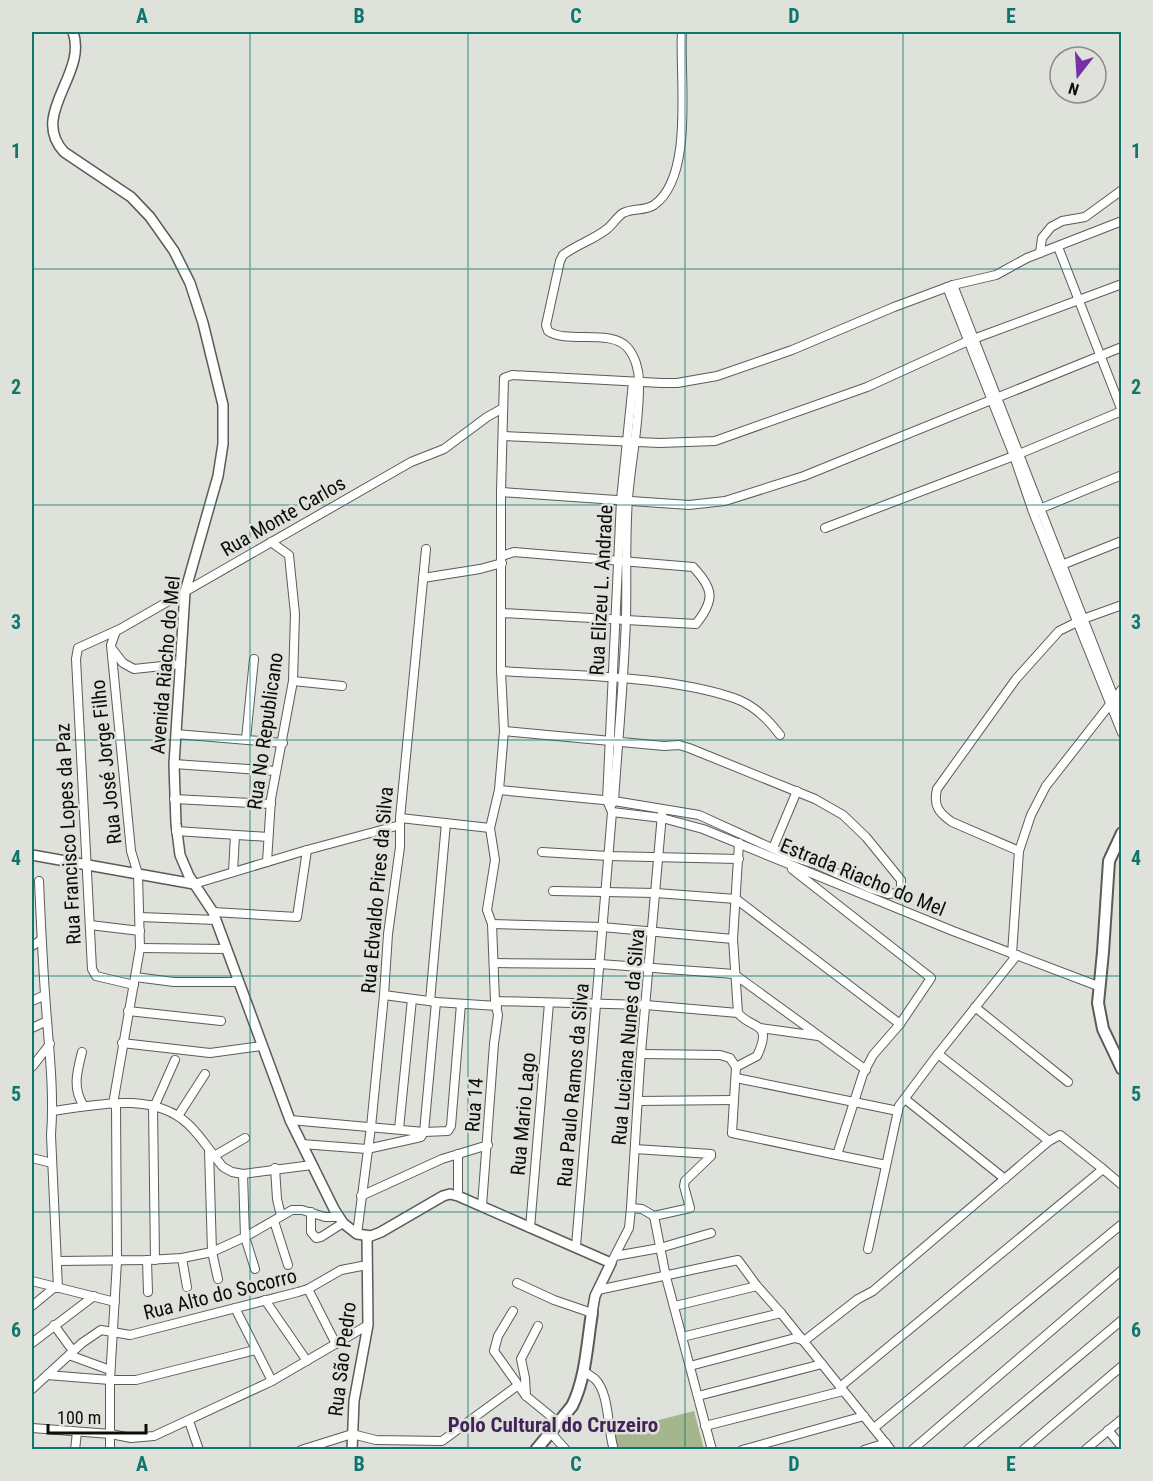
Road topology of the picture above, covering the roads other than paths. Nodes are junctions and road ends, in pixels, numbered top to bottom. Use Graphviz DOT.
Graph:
graph roads {
  1 [pos="73,32"];
  2 [pos="682,32"];
  3 [pos="1122,190"];
  4 [pos="1122,220"];
  5 [pos="1058,247"];
  6 [pos="1040,253"];
  7 [pos="1122,284"];
  8 [pos="950,286"];
  9 [pos="1078,301"];
  10 [pos="971,340"];
  11 [pos="1122,347"];
  12 [pos="1099,355"];
  13 [pos="636,382"];
  14 [pos="995,399"];
  15 [pos="503,408"];
  16 [pos="1122,411"];
  17 [pos="503,435"];
  18 [pos="632,440"];
  19 [pos="1016,455"];
  20 [pos="1122,475"];
  21 [pos="501,492"];
  22 [pos="625,500"];
  23 [pos="1036,511"];
  24 [pos="825,528"];
  25 [pos="1122,541"];
  26 [pos="271,542"];
  27 [pos="426,549"];
  28 [pos="502,560"];
  29 [pos="623,562"];
  30 [pos="1058,567"];
  31 [pos="423,578"];
  32 [pos="185,591"];
  33 [pos="1122,605"];
  34 [pos="502,613"];
  35 [pos="616,620"];
  36 [pos="626,620"];
  37 [pos="1080,621"];
  38 [pos="117,630"];
  39 [pos="103,637"];
  40 [pos="111,647"];
  41 [pos="77,650"];
  42 [pos="254,659"];
  43 [pos="181,664"];
  44 [pos="501,671"];
  45 [pos="618,679"];
  46 [pos="293,681"];
  47 [pos="342,686"];
  48 [pos="1122,689"];
  49 [pos="1112,701"];
  50 [pos="1122,718"];
  51 [pos="504,731"];
  52 [pos="1122,733"];
  53 [pos="176,734"];
  54 [pos="780,735"];
  55 [pos="246,739"];
  56 [pos="614,741"];
  57 [pos="282,742"];
  58 [pos="174,764"];
  59 [pos="276,771"];
  60 [pos="500,790"];
  61 [pos="797,791"];
  62 [pos="174,799"];
  63 [pos="271,804"];
  64 [pos="610,805"];
  65 [pos="663,809"];
  66 [pos="662,818"];
  67 [pos="400,821"];
  68 [pos="446,823"];
  69 [pos="490,828"];
  70 [pos="176,831"];
  71 [pos="1122,833"];
  72 [pos="235,835"];
  73 [pos="268,837"];
  74 [pos="739,843"];
  75 [pos="773,848"];
  76 [pos="307,850"];
  77 [pos="1019,851"];
  78 [pos="542,852"];
  79 [pos="32,855"];
  80 [pos="608,856"];
  81 [pos="659,856"];
  82 [pos="738,859"];
  83 [pos="267,862"];
  84 [pos="784,862"];
  85 [pos="86,864"];
  86 [pos="233,872"];
  87 [pos="138,874"];
  88 [pos="194,884"];
  89 [pos="32,886"];
  90 [pos="553,891"];
  91 [pos="606,892"];
  92 [pos="656,893"];
  93 [pos="736,899"];
  94 [pos="214,916"];
  95 [pos="140,917"];
  96 [pos="492,924"];
  97 [pos="90,925"];
  98 [pos="602,927"];
  99 [pos="652,930"];
  100 [pos="140,931"];
  101 [pos="733,939"];
  102 [pos="41,940"];
  103 [pos="32,946"];
  104 [pos="140,948"];
  105 [pos="226,949"];
  106 [pos="1014,955"];
  107 [pos="494,963"];
  108 [pos="600,964"];
  109 [pos="649,967"];
  110 [pos="734,974"];
  111 [pos="134,981"];
  112 [pos="238,982"];
  113 [pos="1098,987"];
  114 [pos="45,995"];
  115 [pos="384,995"];
  116 [pos="412,999"];
  117 [pos="32,1001"];
  118 [pos="433,1002"];
  119 [pos="549,1003"];
  120 [pos="597,1003"];
  121 [pos="461,1004"];
  122 [pos="496,1004"];
  123 [pos="646,1005"];
  124 [pos="975,1007"];
  125 [pos="128,1011"];
  126 [pos="738,1013"];
  127 [pos="47,1021"];
  128 [pos="221,1021"];
  129 [pos="900,1024"];
  130 [pos="32,1028"];
  131 [pos="760,1028"];
  132 [pos="820,1036"];
  133 [pos="122,1043"];
  134 [pos="50,1044"];
  135 [pos="262,1046"];
  136 [pos="82,1053"];
  137 [pos="642,1054"];
  138 [pos="938,1054"];
  139 [pos="175,1060"];
  140 [pos="32,1067"];
  141 [pos="736,1067"];
  142 [pos="1122,1069"];
  143 [pos="866,1070"];
  144 [pos="205,1074"];
  145 [pos="736,1078"];
  146 [pos="1068,1082"];
  147 [pos="904,1099"];
  148 [pos="734,1100"];
  149 [pos="639,1101"];
  150 [pos="854,1102"];
  151 [pos="114,1104"];
  152 [pos="154,1105"];
  153 [pos="84,1106"];
  154 [pos="53,1111"];
  155 [pos="898,1111"];
  156 [pos="178,1116"];
  157 [pos="291,1120"];
  158 [pos="370,1127"];
  159 [pos="399,1129"];
  160 [pos="424,1132"];
  161 [pos="245,1138"];
  162 [pos="1049,1141"];
  163 [pos="302,1144"];
  164 [pos="488,1145"];
  165 [pos="367,1149"];
  166 [pos="635,1149"];
  167 [pos="212,1153"];
  168 [pos="458,1154"];
  169 [pos="837,1155"];
  170 [pos="32,1158"];
  171 [pos="52,1163"];
  172 [pos="312,1165"];
  173 [pos="886,1166"];
  174 [pos="275,1168"];
  175 [pos="1103,1169"];
  176 [pos="243,1174"];
  177 [pos="1005,1179"];
  178 [pos="1122,1185"];
  179 [pos="361,1196"];
  180 [pos="459,1196"];
  181 [pos="482,1206"];
  182 [pos="631,1208"];
  183 [pos="311,1212"];
  184 [pos="654,1216"];
  185 [pos="278,1219"];
  186 [pos="341,1220"];
  187 [pos="1122,1224"];
  188 [pos="530,1228"];
  189 [pos="711,1233"];
  190 [pos="362,1235"];
  191 [pos="245,1237"];
  192 [pos="576,1246"];
  193 [pos="660,1248"];
  194 [pos="868,1249"];
  195 [pos="212,1252"];
  196 [pos="182,1258"];
  197 [pos="613,1259"];
  198 [pos="151,1260"];
  199 [pos="58,1261"];
  200 [pos="117,1261"];
  201 [pos="288,1265"];
  202 [pos="367,1265"];
  203 [pos="255,1269"];
  204 [pos="1122,1270"];
  205 [pos="666,1277"];
  206 [pos="218,1279"];
  207 [pos="32,1281"];
  208 [pos="517,1283"];
  209 [pos="757,1286"];
  210 [pos="187,1287"];
  211 [pos="57,1288"];
  212 [pos="308,1289"];
  213 [pos="598,1290"];
  214 [pos="148,1292"];
  215 [pos="94,1296"];
  216 [pos="265,1300"];
  217 [pos="115,1302"];
  218 [pos="32,1306"];
  219 [pos="675,1306"];
  220 [pos="235,1308"];
  221 [pos="513,1311"];
  222 [pos="591,1313"];
  223 [pos="781,1313"];
  224 [pos="1122,1320"];
  225 [pos="54,1325"];
  226 [pos="368,1325"];
  227 [pos="538,1326"];
  228 [pos="113,1333"];
  229 [pos="682,1338"];
  230 [pos="804,1341"];
  231 [pos="32,1343"];
  232 [pos="336,1344"];
  233 [pos="255,1350"];
  234 [pos="71,1353"];
  235 [pos="307,1361"];
  236 [pos="822,1364"];
  237 [pos="690,1366"];
  238 [pos="1122,1366"];
  239 [pos="110,1370"];
  240 [pos="583,1370"];
  241 [pos="47,1375"];
  242 [pos="110,1380"];
  243 [pos="273,1381"];
  244 [pos="517,1386"];
  245 [pos="32,1389"];
  246 [pos="842,1389"];
  247 [pos="526,1396"];
  248 [pos="698,1396"];
  249 [pos="864,1416"];
  250 [pos="1122,1419"];
  251 [pos="189,1420"];
  252 [pos="559,1423"];
  253 [pos="705,1426"];
  254 [pos="32,1428"];
  255 [pos="874,1428"];
  256 [pos="1108,1430"];
  257 [pos="76,1432"];
  258 [pos="551,1433"];
  259 [pos="111,1434"];
  260 [pos="352,1434"];
  261 [pos="376,1440"];
  262 [pos="888,1446"];
  263 [pos="1122,1447"];
  264 [pos="75,1449"];
  265 [pos="111,1449"];
  266 [pos="199,1449"];
  267 [pos="301,1449"];
  268 [pos="352,1449"];
  269 [pos="374,1449"];
  270 [pos="536,1449"];
  271 [pos="566,1449"];
  272 [pos="614,1449"];
  273 [pos="712,1449"];
  274 [pos="742,1449"];
  275 [pos="864,1449"];
  276 [pos="912,1449"];
  277 [pos="967,1449"];
  278 [pos="1023,1449"];
  279 [pos="1085,1449"];
  1 -- 32 [label="street, Avenida Riacho do Mel"];
  2 -- 13 [label="street"];
  3 -- 6 [label="street"];
  4 -- 5 [label="street"];
  5 -- 6 [label="street"];
  5 -- 9 [label="street"];
  6 -- 8 [label="street"];
  7 -- 9 [label="street"];
  8 -- 10 [label="street"];
  8 -- 13 [label="street"];
  9 -- 10 [label="street"];
  9 -- 12 [label="street"];
  10 -- 14 [label="street"];
  10 -- 18 [label="street"];
  11 -- 12 [label="street"];
  12 -- 14 [label="street"];
  12 -- 16 [label="street"];
  13 -- 15 [label="street"];
  13 -- 18 [label="street, Rua Elizeu L. Andrade"];
  14 -- 19 [label="street"];
  14 -- 22 [label="street"];
  15 -- 17 [label="street"];
  15 -- 26 [label="street, Rua Monte Carlos"];
  16 -- 19 [label="street"];
  17 -- 18 [label="street"];
  17 -- 21 [label="street"];
  18 -- 22 [label="street, Rua Elizeu L. Andrade"];
  19 -- 23 [label="street"];
  19 -- 24 [label="street"];
  20 -- 23 [label="street"];
  21 -- 22 [label="street"];
  21 -- 28 [label="street"];
  22 -- 29 [label="street, Rua Elizeu L. Andrade"];
  23 -- 30 [label="street"];
  25 -- 30 [label="street"];
  26 -- 32 [label="street, Rua Monte Carlos"];
  26 -- 46 [label="street, Rua No Republicano"];
  27 -- 31 [label="street, Rua Edvaldo Pires da Silva"];
  28 -- 29 [label="street"];
  28 -- 31 [label="street"];
  28 -- 34 [label="street"];
  29 -- 35 [label="street, Rua Elizeu L. Andrade"];
  29 -- 36 [label="street, Rua Elizeu L. Andrade"];
  29 -- 36 [label="street"];
  30 -- 37 [label="street"];
  31 -- 67 [label="street, Rua Edvaldo Pires da Silva"];
  32 -- 38 [label="street, Rua Monte Carlos"];
  32 -- 43 [label="street, Avenida Riacho do Mel"];
  33 -- 37 [label="street"];
  34 -- 35 [label="street"];
  34 -- 44 [label="street"];
  35 -- 36 [label="street"];
  35 -- 45 [label="street, Rua Elizeu L. Andrade"];
  36 -- 45 [label="street, Rua Elizeu L. Andrade"];
  37 -- 49 [label="street"];
  37 -- 77 [label="street"];
  38 -- 39 [label="street, Rua Monte Carlos"];
  38 -- 40 [label="street, Rua José Jorge Filho"];
  39 -- 40 [label="street"];
  39 -- 41 [label="street, Rua Monte Carlos"];
  40 -- 43 [label="street"];
  40 -- 87 [label="street, Rua José Jorge Filho"];
  41 -- 85 [label="street, Rua Francisco Lopes da Paz"];
  42 -- 55 [label="street"];
  43 -- 53 [label="street, Avenida Riacho do Mel"];
  44 -- 45 [label="street"];
  44 -- 51 [label="street"];
  45 -- 54 [label="street"];
  45 -- 56 [label="street, Rua Elizeu L. Andrade"];
  46 -- 47 [label="street"];
  46 -- 57 [label="street, Rua No Republicano"];
  48 -- 49 [label="street"];
  49 -- 50 [label="street"];
  49 -- 52 [label="street"];
  49 -- 77 [label="street"];
  51 -- 56 [label="street"];
  51 -- 60 [label="street"];
  53 -- 55 [label="street"];
  53 -- 58 [label="street, Avenida Riacho do Mel"];
  55 -- 57 [label="street"];
  56 -- 61 [label="street"];
  56 -- 64 [label="street, Rua Elizeu L. Andrade"];
  57 -- 59 [label="street, Rua No Republicano"];
  58 -- 59 [label="street"];
  58 -- 62 [label="street, Avenida Riacho do Mel"];
  59 -- 63 [label="street, Rua No Republicano"];
  60 -- 64 [label="street, Estrada Riacho do Mel"];
  60 -- 69 [label="street"];
  61 -- 75 [label="street"];
  61 -- 75 [label="street, Estrada Riacho do Mel"];
  62 -- 63 [label="street"];
  62 -- 70 [label="street, Avenida Riacho do Mel"];
  63 -- 73 [label="street, Rua No Republicano"];
  64 -- 65 [label="street, Estrada Riacho do Mel"];
  64 -- 66 [label="street, Estrada Riacho do Mel"];
  64 -- 80 [label="street, Rua Paulo Ramos da Silva"];
  65 -- 66 [label="street, Rua Luciana Nunes da Silva"];
  65 -- 75 [label="street, Estrada Riacho do Mel"];
  66 -- 74 [label="street, Estrada Riacho do Mel"];
  66 -- 81 [label="street, Rua Luciana Nunes da Silva"];
  67 -- 68 [label="street"];
  67 -- 76 [label="street"];
  67 -- 115 [label="street, Rua Edvaldo Pires da Silva"];
  68 -- 69 [label="street"];
  68 -- 118 [label="street"];
  69 -- 96 [label="street, Rua 14"];
  70 -- 72 [label="street"];
  70 -- 88 [label="street, Avenida Riacho do Mel"];
  71 -- 113 [label="main road"];
  72 -- 73 [label="street"];
  72 -- 86 [label="street"];
  73 -- 83 [label="street, Rua No Republicano"];
  74 -- 82 [label="street"];
  74 -- 84 [label="street, Estrada Riacho do Mel"];
  76 -- 83 [label="street"];
  76 -- 94 [label="street"];
  77 -- 106 [label="street"];
  78 -- 80 [label="street"];
  79 -- 85 [label="street"];
  80 -- 81 [label="street"];
  80 -- 91 [label="street, Rua Paulo Ramos da Silva"];
  81 -- 82 [label="street"];
  81 -- 92 [label="street, Rua Luciana Nunes da Silva"];
  82 -- 93 [label="street"];
  83 -- 86 [label="street"];
  84 -- 106 [label="street, Estrada Riacho do Mel"];
  84 -- 129 [label="street"];
  85 -- 87 [label="street"];
  85 -- 97 [label="street, Rua Francisco Lopes da Paz"];
  86 -- 88 [label="street"];
  87 -- 88 [label="street"];
  87 -- 95 [label="street, Rua José Jorge Filho"];
  88 -- 94 [label="street, Avenida Riacho do Mel"];
  89 -- 102 [label="street"];
  90 -- 91 [label="street"];
  91 -- 92 [label="street"];
  91 -- 98 [label="street, Rua Paulo Ramos da Silva"];
  92 -- 93 [label="street"];
  92 -- 99 [label="street, Rua Luciana Nunes da Silva"];
  93 -- 101 [label="street"];
  93 -- 129 [label="street"];
  94 -- 95 [label="street"];
  94 -- 105 [label="street, Avenida Riacho do Mel"];
  95 -- 100 [label="street, Rua José Jorge Filho"];
  96 -- 98 [label="street"];
  96 -- 107 [label="street, Rua 14"];
  97 -- 100 [label="street"];
  97 -- 111 [label="street, Rua Francisco Lopes da Paz"];
  98 -- 99 [label="street"];
  98 -- 108 [label="street, Rua Paulo Ramos da Silva"];
  99 -- 101 [label="street"];
  99 -- 109 [label="street, Rua Luciana Nunes da Silva"];
  100 -- 104 [label="street, Rua José Jorge Filho"];
  101 -- 110 [label="street"];
  102 -- 103 [label="street"];
  102 -- 114 [label="street"];
  104 -- 105 [label="street"];
  104 -- 111 [label="street, Rua José Jorge Filho"];
  105 -- 112 [label="street, Avenida Riacho do Mel"];
  106 -- 113 [label="street, Estrada Riacho do Mel"];
  106 -- 124 [label="street"];
  107 -- 108 [label="street"];
  107 -- 122 [label="street, Rua 14"];
  108 -- 109 [label="street"];
  108 -- 120 [label="street, Rua Paulo Ramos da Silva"];
  109 -- 110 [label="street"];
  109 -- 123 [label="street, Rua Luciana Nunes da Silva"];
  110 -- 126 [label="street"];
  110 -- 132 [label="street"];
  111 -- 112 [label="street"];
  111 -- 125 [label="street, Rua José Jorge Filho"];
  112 -- 135 [label="street, Avenida Riacho do Mel"];
  113 -- 142 [label="main road"];
  114 -- 117 [label="street"];
  114 -- 127 [label="street"];
  115 -- 116 [label="street"];
  115 -- 158 [label="street, Rua Edvaldo Pires da Silva"];
  116 -- 118 [label="street"];
  116 -- 159 [label="street"];
  118 -- 121 [label="street"];
  118 -- 160 [label="street"];
  119 -- 120 [label="street"];
  119 -- 122 [label="street"];
  119 -- 188 [label="street, Rua Mario Lago"];
  120 -- 123 [label="street"];
  120 -- 192 [label="street, Rua Paulo Ramos da Silva"];
  121 -- 122 [label="street"];
  121 -- 160 [label="street"];
  122 -- 164 [label="street, Rua 14"];
  123 -- 126 [label="street"];
  123 -- 137 [label="street, Rua Luciana Nunes da Silva"];
  124 -- 138 [label="street"];
  124 -- 146 [label="street"];
  125 -- 128 [label="street"];
  125 -- 133 [label="street, Rua José Jorge Filho"];
  126 -- 131 [label="street"];
  127 -- 130 [label="street"];
  127 -- 134 [label="street"];
  129 -- 143 [label="street"];
  131 -- 132 [label="street"];
  131 -- 141 [label="street"];
  132 -- 143 [label="street"];
  133 -- 135 [label="street"];
  133 -- 151 [label="street, Rua José Jorge Filho"];
  134 -- 140 [label="street"];
  134 -- 154 [label="street"];
  135 -- 157 [label="street, Avenida Riacho do Mel"];
  136 -- 153 [label="street"];
  137 -- 141 [label="street"];
  137 -- 149 [label="street, Rua Luciana Nunes da Silva"];
  138 -- 147 [label="street"];
  138 -- 162 [label="street"];
  139 -- 152 [label="street"];
  141 -- 145 [label="street"];
  143 -- 150 [label="street"];
  144 -- 156 [label="street"];
  145 -- 148 [label="street"];
  145 -- 150 [label="street"];
  147 -- 155 [label="street"];
  147 -- 177 [label="street"];
  148 -- 149 [label="street"];
  148 -- 169 [label="street"];
  149 -- 166 [label="street, Rua Luciana Nunes da Silva"];
  150 -- 155 [label="street"];
  150 -- 169 [label="street"];
  151 -- 152 [label="street"];
  151 -- 153 [label="street"];
  151 -- 200 [label="street, Rua José Jorge Filho"];
  152 -- 156 [label="street"];
  152 -- 198 [label="street"];
  153 -- 154 [label="street"];
  154 -- 171 [label="street"];
  155 -- 173 [label="street"];
  156 -- 167 [label="street"];
  157 -- 158 [label="street"];
  157 -- 163 [label="street, Avenida Riacho do Mel"];
  158 -- 159 [label="street"];
  158 -- 165 [label="street, Rua Edvaldo Pires da Silva"];
  159 -- 160 [label="street"];
  160 -- 165 [label="street"];
  161 -- 167 [label="street"];
  162 -- 175 [label="street"];
  162 -- 177 [label="street"];
  163 -- 165 [label="street"];
  163 -- 172 [label="street, Avenida Riacho do Mel"];
  164 -- 168 [label="street"];
  164 -- 181 [label="street, Rua 14"];
  165 -- 179 [label="street, Rua Edvaldo Pires da Silva"];
  166 -- 182 [label="street, Rua Luciana Nunes da Silva"];
  166 -- 184 [label="street"];
  167 -- 176 [label="street"];
  167 -- 195 [label="street"];
  168 -- 179 [label="street"];
  168 -- 180 [label="street"];
  169 -- 173 [label="street"];
  170 -- 171 [label="street"];
  171 -- 199 [label="street"];
  172 -- 174 [label="street"];
  172 -- 186 [label="street, Avenida Riacho do Mel"];
  173 -- 194 [label="street"];
  174 -- 176 [label="street"];
  174 -- 185 [label="street"];
  175 -- 178 [label="street"];
  175 -- 246 [label="street"];
  176 -- 191 [label="street"];
  177 -- 230 [label="street"];
  179 -- 190 [label="street, Rua Edvaldo Pires da Silva"];
  180 -- 181 [label="street"];
  180 -- 190 [label="street"];
  181 -- 188 [label="street"];
  182 -- 184 [label="street"];
  182 -- 197 [label="street, Rua Luciana Nunes da Silva"];
  183 -- 185 [label="street"];
  183 -- 186 [label="street"];
  183 -- 186 [label="street"];
  184 -- 193 [label="street"];
  185 -- 191 [label="street"];
  185 -- 201 [label="street"];
  186 -- 190 [label="street, Avenida Riacho do Mel"];
  187 -- 255 [label="street"];
  188 -- 192 [label="street"];
  189 -- 193 [label="street"];
  190 -- 202 [label="street, Rua São Pedro"];
  191 -- 195 [label="street"];
  191 -- 203 [label="street"];
  192 -- 197 [label="street"];
  193 -- 197 [label="street"];
  193 -- 205 [label="street"];
  195 -- 196 [label="street"];
  195 -- 206 [label="street"];
  196 -- 198 [label="street"];
  196 -- 210 [label="street"];
  197 -- 213 [label="street"];
  198 -- 200 [label="street"];
  198 -- 214 [label="street"];
  199 -- 200 [label="street"];
  199 -- 211 [label="street"];
  200 -- 217 [label="street, Rua José Jorge Filho"];
  202 -- 212 [label="street, Rua Alto do Socorro"];
  202 -- 226 [label="street, Rua São Pedro"];
  204 -- 276 [label="street"];
  205 -- 209 [label="street"];
  205 -- 213 [label="street"];
  205 -- 219 [label="street"];
  207 -- 211 [label="street"];
  208 -- 222 [label="street"];
  209 -- 219 [label="street"];
  209 -- 223 [label="street"];
  211 -- 215 [label="street"];
  211 -- 218 [label="street"];
  212 -- 216 [label="street, Rua Alto do Socorro"];
  212 -- 232 [label="street"];
  213 -- 222 [label="street"];
  215 -- 217 [label="street"];
  215 -- 225 [label="street"];
  216 -- 220 [label="street, Rua Alto do Socorro"];
  216 -- 235 [label="street"];
  217 -- 228 [label="street, Rua José Jorge Filho"];
  219 -- 229 [label="street"];
  220 -- 228 [label="street, Rua Alto do Socorro"];
  220 -- 233 [label="street"];
  221 -- 244 [label="street"];
  222 -- 240 [label="main road"];
  223 -- 229 [label="street"];
  223 -- 230 [label="street"];
  224 -- 277 [label="street"];
  225 -- 231 [label="street"];
  225 -- 234 [label="street"];
  226 -- 232 [label="street"];
  226 -- 260 [label="street, Rua São Pedro"];
  227 -- 247 [label="street"];
  228 -- 234 [label="street, Rua Alto do Socorro"];
  228 -- 239 [label="street, Rua José Jorge Filho"];
  229 -- 237 [label="street"];
  230 -- 236 [label="street"];
  230 -- 237 [label="street"];
  232 -- 235 [label="street"];
  233 -- 242 [label="street"];
  233 -- 243 [label="street"];
  234 -- 239 [label="street"];
  234 -- 241 [label="street"];
  235 -- 243 [label="street"];
  236 -- 246 [label="street"];
  236 -- 248 [label="street"];
  237 -- 248 [label="street"];
  238 -- 278 [label="street"];
  239 -- 242 [label="street, Rua José Jorge Filho"];
  240 -- 252 [label="main road"];
  240 -- 272 [label="street"];
  241 -- 242 [label="street"];
  241 -- 245 [label="street"];
  242 -- 259 [label="street, Rua José Jorge Filho"];
  243 -- 251 [label="street"];
  244 -- 247 [label="street"];
  244 -- 261 [label="street"];
  246 -- 249 [label="street"];
  246 -- 253 [label="street"];
  247 -- 252 [label="street"];
  248 -- 253 [label="street"];
  249 -- 255 [label="street"];
  249 -- 274 [label="street"];
  250 -- 256 [label="street"];
  251 -- 259 [label="street"];
  251 -- 266 [label="street"];
  252 -- 258 [label="main road"];
  253 -- 273 [label="street"];
  254 -- 257 [label="street"];
  255 -- 262 [label="street"];
  256 -- 263 [label="street"];
  256 -- 279 [label="street"];
  257 -- 259 [label="street"];
  257 -- 264 [label="street"];
  258 -- 270 [label="main road"];
  258 -- 271 [label="street"];
  259 -- 265 [label="street, Rua José Jorge Filho"];
  260 -- 261 [label="street"];
  260 -- 267 [label="street"];
  260 -- 268 [label="street, Rua São Pedro"];
  261 -- 269 [label="street"];
  262 -- 275 [label="street"];
}
